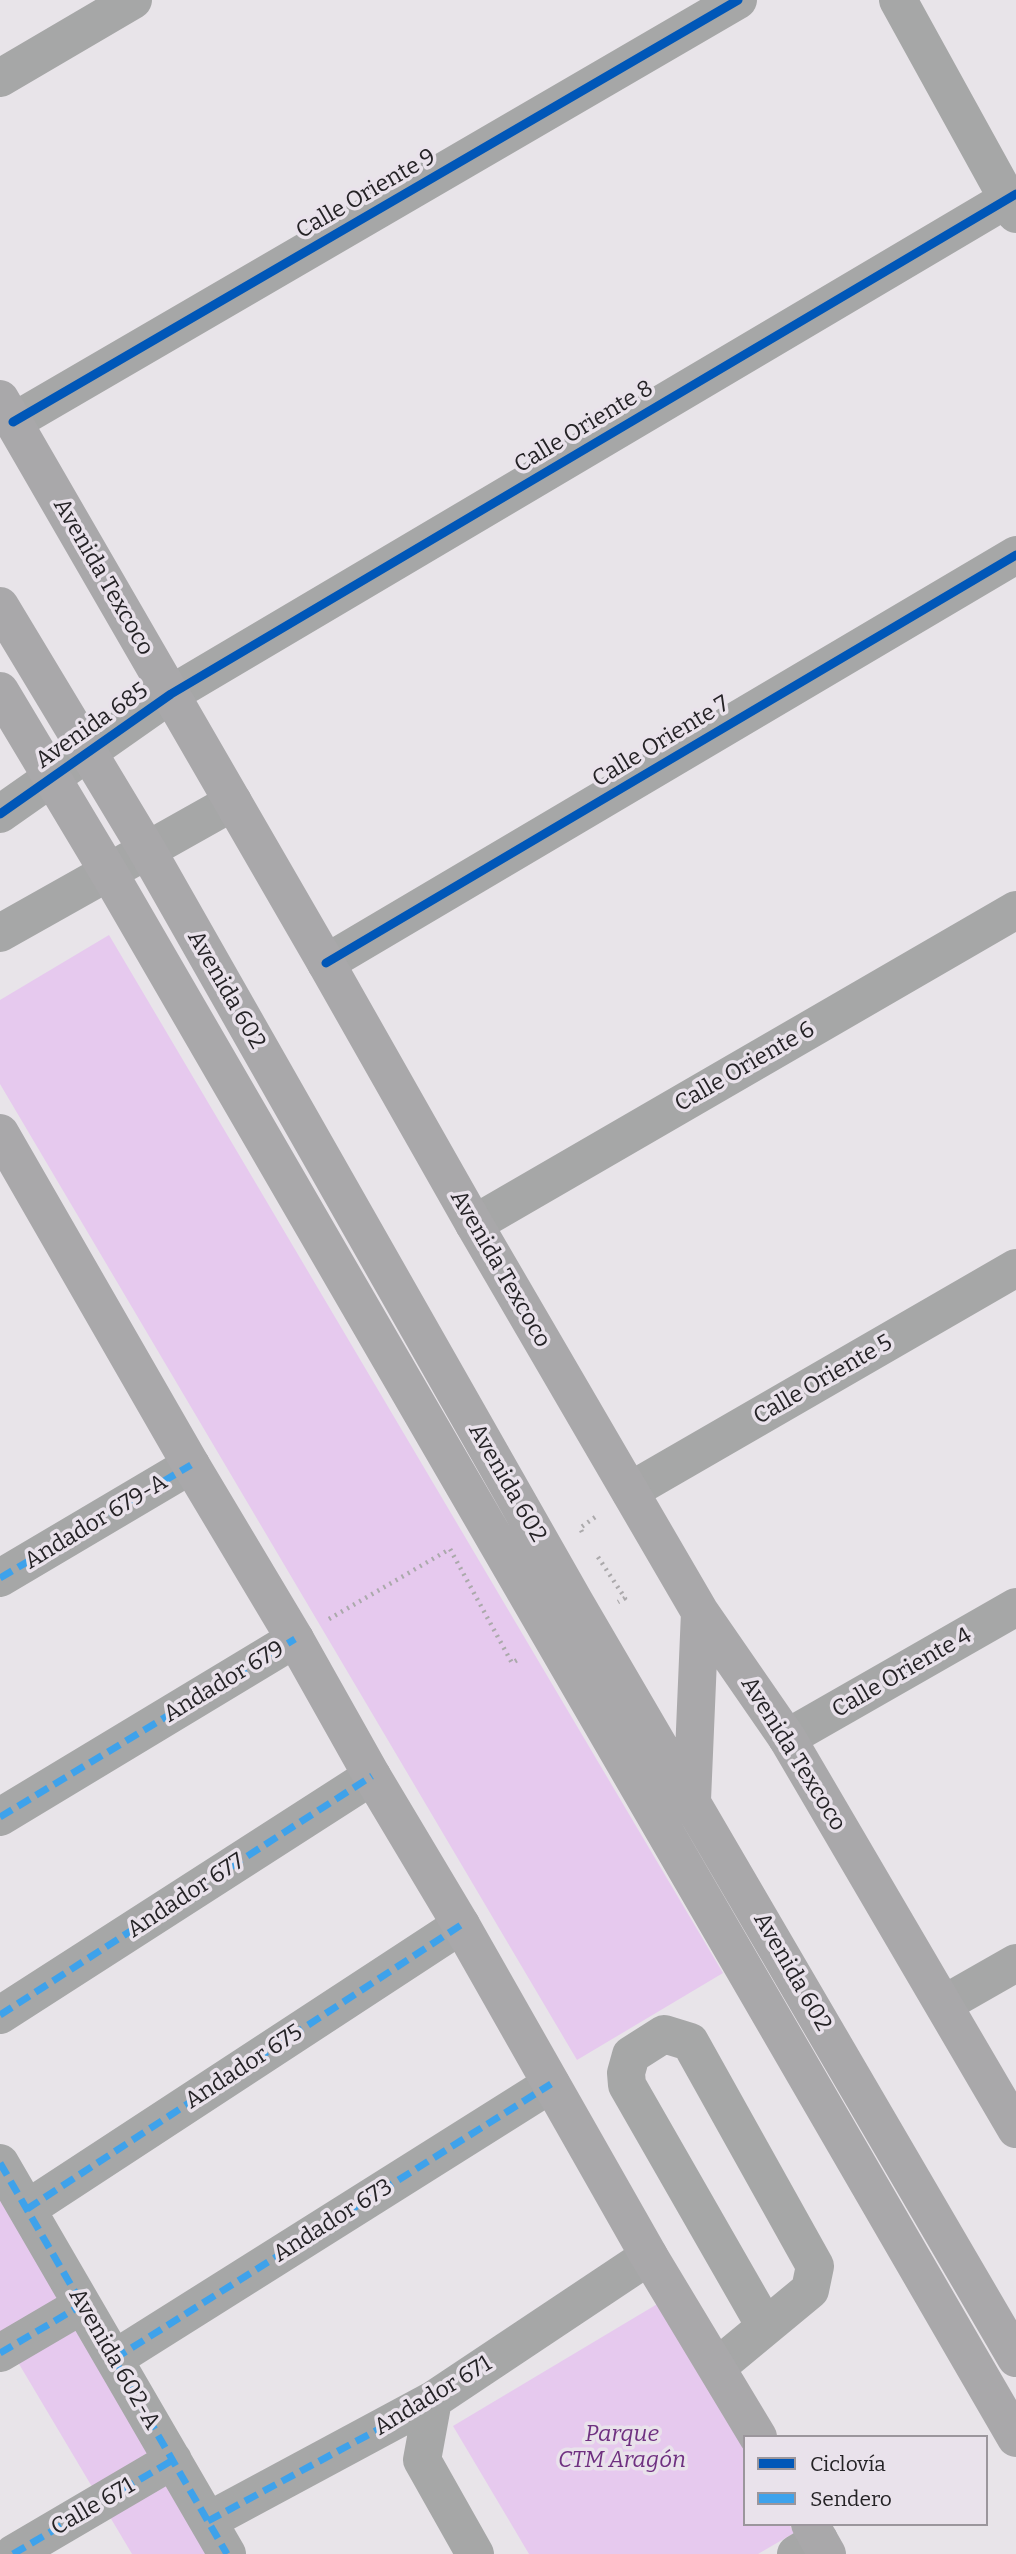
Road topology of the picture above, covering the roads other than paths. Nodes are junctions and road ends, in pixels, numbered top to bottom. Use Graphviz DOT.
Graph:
graph roads {
  1 [pos="133,0"];
  2 [pos="738,0"];
  3 [pos="898,0"];
  4 [pos="0,78"];
  5 [pos="1013,202"];
  6 [pos="7,411"];
  7 [pos="1016,555"];
  8 [pos="0,606"];
  9 [pos="0,691"];
  10 [pos="171,694"];
  11 [pos="88,754"];
  12 [pos="52,778"];
  13 [pos="233,802"];
  14 [pos="0,814"];
  15 [pos="147,850"];
  16 [pos="109,873"];
  17 [pos="1016,910"];
  18 [pos="0,933"];
  19 [pos="326,963"];
  20 [pos="0,1133"];
  21 [pos="474,1224"];
  22 [pos="1016,1268"];
  23 [pos="191,1465"];
  24 [pos="631,1491"];
  25 [pos="0,1578"];
  26 [pos="1016,1607"];
  27 [pos="700,1612"];
  28 [pos="295,1639"];
  29 [pos="787,1738"];
  30 [pos="372,1776"];
  31 [pos="692,1800"];
  32 [pos="0,1817"];
  33 [pos="461,1925"];
  34 [pos="1016,1963"];
  35 [pos="944,2004"];
  36 [pos="0,2015"];
  37 [pos="551,2084"];
  38 [pos="1016,2129"];
  39 [pos="0,2163"];
  40 [pos="27,2209"];
  41 [pos="649,2256"];
  42 [pos="82,2305"];
  43 [pos="765,2326"];
  44 [pos="0,2353"];
  45 [pos="1016,2358"];
  46 [pos="114,2359"];
  47 [pos="717,2367"];
  48 [pos="433,2400"];
  49 [pos="757,2435"];
  50 [pos="1016,2438"];
  51 [pos="173,2460"];
  52 [pos="208,2521"];
  53 [pos="13,2554"];
  54 [pos="227,2554"];
  55 [pos="475,2554"];
  1 -- 4 [label="street"];
  2 -- 6 [label="street, Calle Oriente 9"];
  3 -- 5 [label="street"];
  5 -- 10 [label="street, Calle Oriente 8"];
  6 -- 10 [label="main road, Avenida Texcoco"];
  7 -- 19 [label="street, Calle Oriente 7"];
  8 -- 11 [label="main road, Avenida 602"];
  9 -- 12 [label="main road, Avenida 602"];
  10 -- 11 [label="street, Avenida 685"];
  10 -- 13 [label="main road, Avenida Texcoco"];
  11 -- 12 [label="street, Avenida 685"];
  11 -- 15 [label="main road, Avenida 602"];
  12 -- 14 [label="street, Avenida 685"];
  12 -- 16 [label="main road, Avenida 602"];
  13 -- 15 [label="street"];
  13 -- 19 [label="main road, Avenida Texcoco"];
  15 -- 16 [label="street"];
  15 -- 31 [label="main road, Avenida 602"];
  16 -- 18 [label="street"];
  16 -- 50 [label="main road, Avenida 602"];
  17 -- 21 [label="street, Calle Oriente 6"];
  19 -- 21 [label="main road, Avenida Texcoco"];
  20 -- 23 [label="main road"];
  21 -- 24 [label="main road, Avenida Texcoco"];
  22 -- 24 [label="street, Calle Oriente 5"];
  23 -- 25 [label="street, Andador 679-A"];
  23 -- 28 [label="main road"];
  24 -- 27 [label="main road, Avenida Texcoco"];
  26 -- 29 [label="street, Calle Oriente 4"];
  27 -- 29 [label="main road, Avenida Texcoco"];
  27 -- 31 [label="main road"];
  28 -- 30 [label="main road"];
  28 -- 32 [label="street, Andador 679"];
  29 -- 35 [label="main road, Avenida Texcoco"];
  30 -- 33 [label="main road"];
  30 -- 36 [label="street, Andador 677"];
  31 -- 45 [label="main road, Avenida 602"];
  33 -- 37 [label="main road"];
  33 -- 40 [label="street, Andador 675"];
  34 -- 35 [label="street"];
  35 -- 38 [label="main road, Avenida Texcoco"];
  37 -- 41 [label="main road"];
  37 -- 46 [label="street, Andador 673"];
  39 -- 40 [label="street, Avenida 602-A"];
  40 -- 42 [label="street, Avenida 602-A"];
  41 -- 47 [label="main road"];
  41 -- 48 [label="street, Andador 671"];
  42 -- 44 [label="street"];
  42 -- 46 [label="street, Avenida 602-A"];
  43 -- 43 [label="street"];
  43 -- 47 [label="street"];
  46 -- 51 [label="street, Avenida 602-A"];
  47 -- 49 [label="main road"];
  48 -- 52 [label="street, Andador 671"];
  48 -- 55 [label="street"];
  51 -- 52 [label="street, Avenida 602-A"];
  51 -- 53 [label="street, Calle 671"];
  52 -- 54 [label="street, Avenida 602-A"];
}
